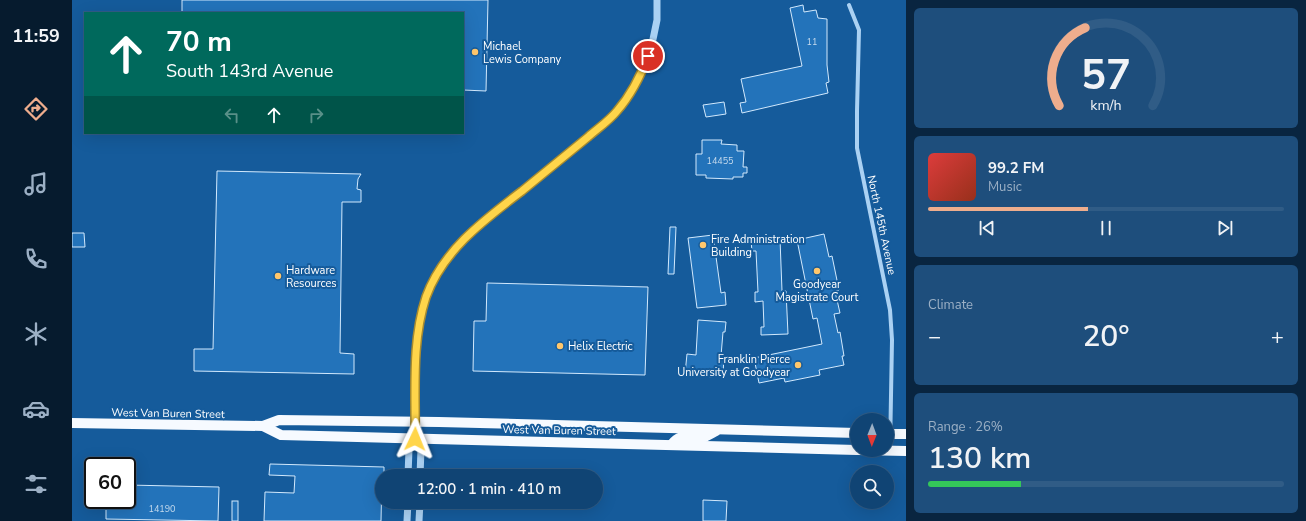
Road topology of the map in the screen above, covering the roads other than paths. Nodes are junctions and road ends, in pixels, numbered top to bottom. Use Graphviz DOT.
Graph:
graph roads {
  1 [pos="657,0"];
  2 [pos="849,5"];
  3 [pos="890,413"];
  4 [pos="415,422"];
  5 [pos="72,423"];
  6 [pos="264,426"];
  7 [pos="720,430"];
  8 [pos="850,433"];
  9 [pos="894,434"];
  10 [pos="906,434"];
  11 [pos="415,439"];
  12 [pos="671,445"];
  13 [pos="850,450"];
  14 [pos="894,451"];
  15 [pos="906,451"];
  16 [pos="408,469"];
  17 [pos="420,469"];
  18 [pos="408,509"];
  19 [pos="420,509"];
  20 [pos="407,521"];
  21 [pos="419,521"];
  1 -- 4 [label="street"];
  2 -- 3 [label="street, North 145th Avenue"];
  4 -- 6 [label="main road, West Van Buren Street"];
  4 -- 7 [label="main road, West Van Buren Street"];
  4 -- 11 [label="main road"];
  5 -- 6 [label="main road, West Van Buren Street"];
  6 -- 11 [label="main road, West Van Buren Street"];
  7 -- 8 [label="main road, West Van Buren Street"];
  7 -- 12 [label="main road"];
  9 -- 10 [label="main road"];
  11 -- 12 [label="main road, West Van Buren Street"];
  11 -- 16 [label="street"];
  11 -- 17 [label="street"];
  12 -- 13 [label="main road, West Van Buren Street"];
  14 -- 15 [label="main road, West Van Buren Street"];
  18 -- 20 [label="street"];
  19 -- 21 [label="street"];
}
